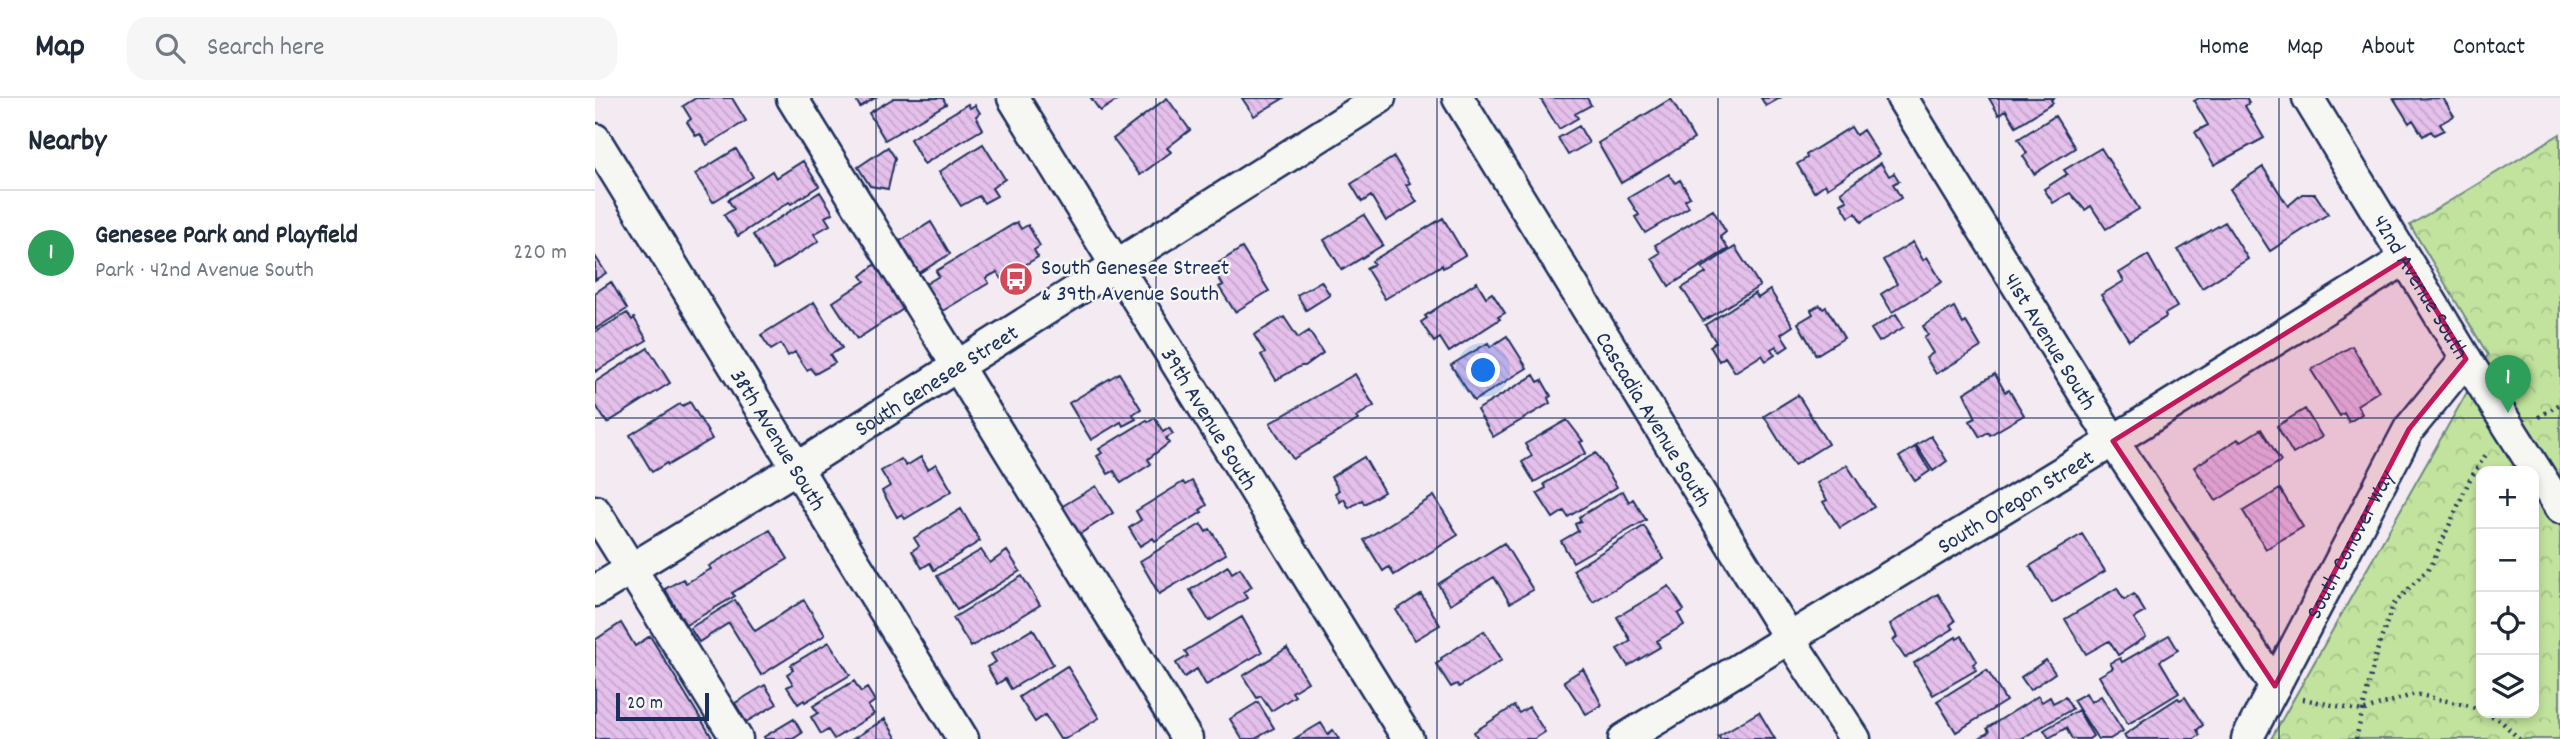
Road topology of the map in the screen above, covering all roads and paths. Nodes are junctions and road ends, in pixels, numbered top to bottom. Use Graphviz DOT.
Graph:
graph roads {
  1 [pos="792,98"];
  2 [pos="1013,98"];
  3 [pos="1380,98"];
  4 [pos="1458,98"];
  5 [pos="1902,98"];
  6 [pos="2308,98"];
  7 [pos="595,139"];
  8 [pos="2405,259"];
  9 [pos="1117,265"];
  10 [pos="2466,359"];
  11 [pos="957,365"];
  12 [pos="2560,404"];
  13 [pos="2533,421"];
  14 [pos="2113,441"];
  15 [pos="2487,453"];
  16 [pos="798,467"];
  17 [pos="2560,508"];
  18 [pos="595,511"];
  19 [pos="631,569"];
  20 [pos="595,591"];
  21 [pos="1789,638"];
  22 [pos="2285,691"];
  23 [pos="2476,709"];
  24 [pos="2362,710"];
  25 [pos="2496,718"];
  26 [pos="737,739"];
  27 [pos="963,739"];
  28 [pos="1187,739"];
  29 [pos="1408,739"];
  30 [pos="1623,739"];
  31 [pos="1855,739"];
  32 [pos="2247,739"];
  33 [pos="2356,739"];
  34 [pos="2519,739"];
  1 -- 11 [label="street"];
  2 -- 9 [label="street, 39th Avenue South"];
  3 -- 9 [label="street, South Genesee Street"];
  4 -- 21 [label="street, Cascadia Avenue South"];
  5 -- 14 [label="street, 41st Avenue South"];
  6 -- 8 [label="street, 42nd Avenue South"];
  7 -- 16 [label="street, 38th Avenue South"];
  8 -- 10 [label="street, 42nd Avenue South"];
  8 -- 14 [label="street, South Oregon Street"];
  9 -- 11 [label="street, South Genesee Street"];
  9 -- 29 [label="street, 39th Avenue South"];
  10 -- 17 [label="street, 42nd Avenue South"];
  10 -- 22 [label="street, South Conover Way"];
  11 -- 16 [label="street, South Genesee Street"];
  11 -- 28 [label="street"];
  12 -- 13 [label="path"];
  14 -- 21 [label="street, South Oregon Street"];
  14 -- 22 [label="street, 41st Avenue South"];
  15 -- 24 [label="path"];
  16 -- 19 [label="street, South Genesee Street"];
  16 -- 27 [label="street, 38th Avenue South"];
  18 -- 19 [label="street"];
  19 -- 20 [label="street, South Genesee Street"];
  19 -- 26 [label="street"];
  21 -- 30 [label="street, South Oregon Street"];
  21 -- 31 [label="street, Cascadia Avenue South"];
  22 -- 24 [label="path"];
  22 -- 32 [label="street, South Conover Way"];
  23 -- 24 [label="path"];
  24 -- 33 [label="path"];
  25 -- 34 [label="path"];
}
